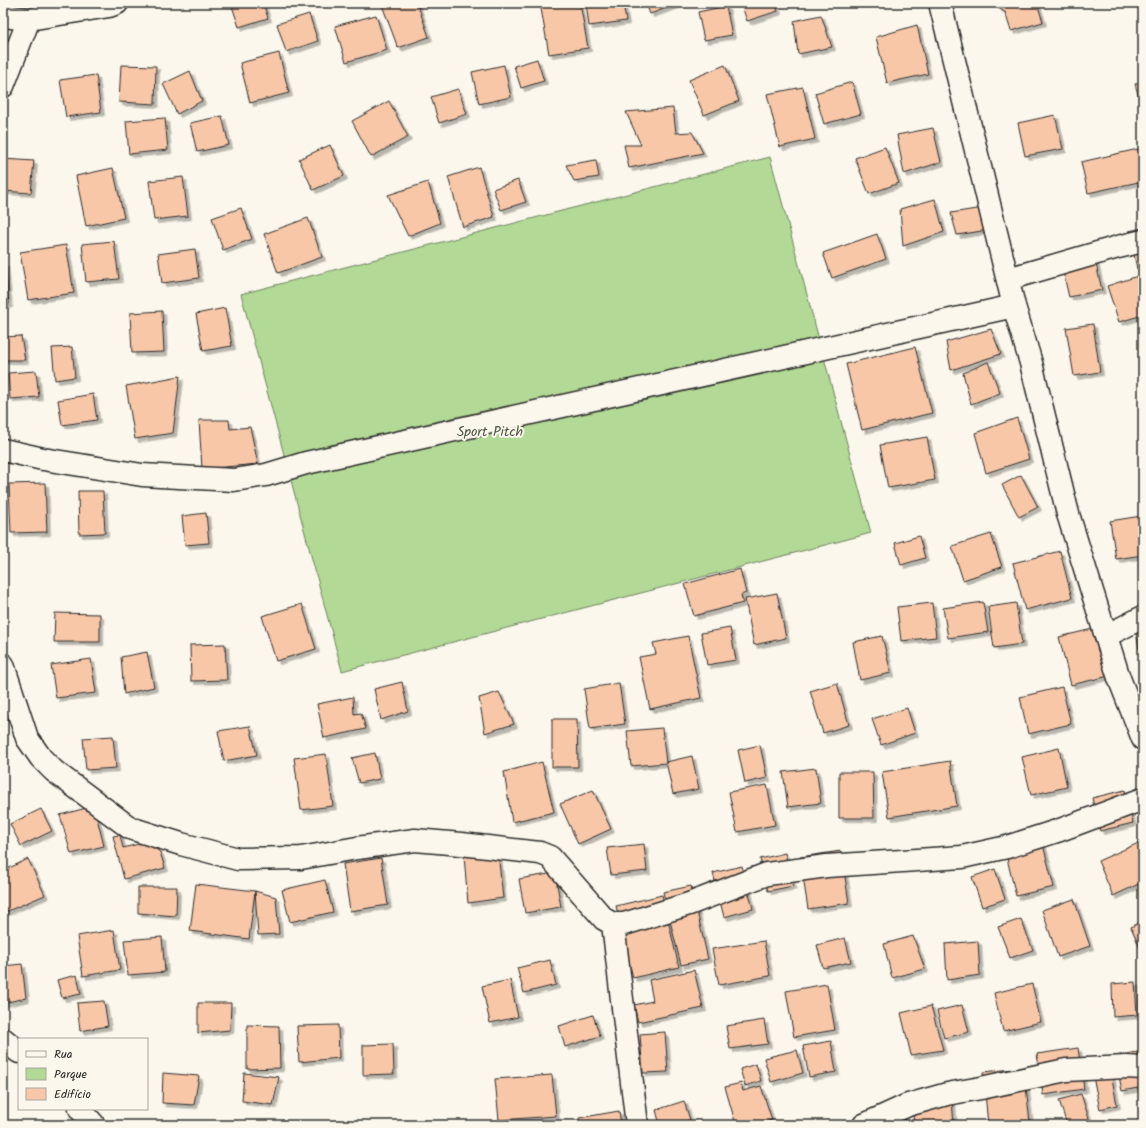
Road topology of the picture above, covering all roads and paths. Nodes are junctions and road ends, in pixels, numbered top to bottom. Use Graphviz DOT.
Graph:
graph roads {
  1 [pos="117,3"];
  2 [pos="940,3"];
  3 [pos="3,16"];
  4 [pos="28,19"];
  5 [pos="3,86"];
  6 [pos="1143,241"];
  7 [pos="1008,279"];
  8 [pos="1014,306"];
  9 [pos="3,450"];
  10 [pos="1143,617"];
  11 [pos="1106,636"];
  12 [pos="3,665"];
  13 [pos="1143,739"];
  14 [pos="1143,799"];
  15 [pos="613,924"];
  16 [pos="3,1039"];
  17 [pos="18,1051"];
  18 [pos="1143,1068"];
  19 [pos="81,1110"];
  20 [pos="94,1125"];
  21 [pos="637,1125"];
  22 [pos="864,1125"];
  1 -- 4 [label="street"];
  2 -- 7 [label="street"];
  3 -- 4 [label="street"];
  4 -- 5 [label="street"];
  6 -- 7 [label="street"];
  7 -- 8 [label="street"];
  8 -- 9 [label="street"];
  8 -- 11 [label="street"];
  10 -- 11 [label="street"];
  11 -- 13 [label="street"];
  12 -- 15 [label="street"];
  14 -- 15 [label="street"];
  15 -- 21 [label="street"];
  16 -- 17 [label="street"];
  18 -- 22 [label="street"];
  19 -- 20 [label="street"];
}
